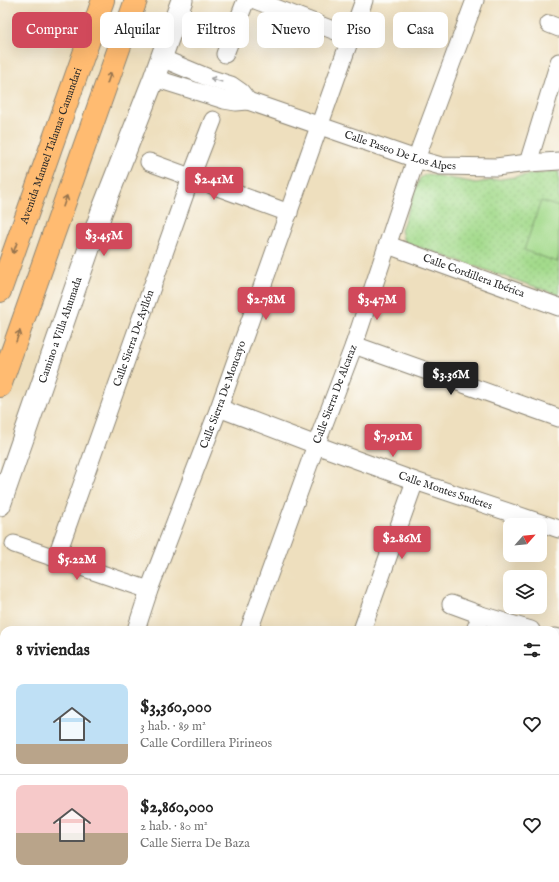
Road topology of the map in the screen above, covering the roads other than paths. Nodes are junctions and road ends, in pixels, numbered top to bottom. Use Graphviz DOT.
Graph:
graph roads {
  1 [pos="103,0"];
  2 [pos="136,0"];
  3 [pos="182,0"];
  4 [pos="246,0"];
  5 [pos="255,0"];
  6 [pos="364,0"];
  7 [pos="474,0"];
  8 [pos="360,12"];
  9 [pos="332,29"];
  10 [pos="347,48"];
  11 [pos="225,54"];
  12 [pos="161,58"];
  13 [pos="559,62"];
  14 [pos="154,78"];
  15 [pos="248,101"];
  16 [pos="213,120"];
  17 [pos="319,126"];
  18 [pos="416,159"];
  19 [pos="559,161"];
  20 [pos="149,162"];
  21 [pos="528,162"];
  22 [pos="191,177"];
  23 [pos="289,213"];
  24 [pos="388,246"];
  25 [pos="0,291"];
  26 [pos="559,307"];
  27 [pos="354,345"];
  28 [pos="0,386"];
  29 [pos="219,408"];
  30 [pos="559,418"];
  31 [pos="316,445"];
  32 [pos="415,481"];
  33 [pos="0,504"];
  34 [pos="559,529"];
  35 [pos="14,544"];
  36 [pos="56,558"];
  37 [pos="149,590"];
  38 [pos="450,604"];
  39 [pos="478,622"];
  40 [pos="137,626"];
  41 [pos="250,626"];
  42 [pos="363,626"];
  43 [pos="504,626"];
  1 -- 25 [label="main road, Avenida Manuel Talamas Camandari, one-way"];
  28 -- 2 [label="main road, one-way"];
  3 -- 12 [label="street, Camino a Villa Ahumada"];
  4 -- 11 [label="street"];
  5 -- 9 [label="street"];
  6 -- 8 [label="street, Calle Sierra De Moncayo"];
  7 -- 18 [label="street, Calle Sierra De Alcaraz"];
  10 -- 17 [label="street, Calle Sierra De Moncayo"];
  12 -- 14 [label="street, Camino a Villa Ahumada"];
  15 -- 12 [label="street, Calle Paseo De Los Alpes, one-way"];
  13 -- 21 [label="street"];
  14 -- 15 [label="street, Calle Paseo De Los Alpes"];
  14 -- 33 [label="street, Camino a Villa Ahumada"];
  15 -- 17 [label="street, Calle Paseo De Los Alpes"];
  16 -- 22 [label="street, Calle Sierra De Ayllón"];
  17 -- 18 [label="street, Calle Paseo De Los Alpes"];
  17 -- 23 [label="street, Calle Sierra De Moncayo"];
  18 -- 21 [label="street, Calle Paseo De Los Alpes"];
  18 -- 24 [label="street, Calle Sierra De Alcaraz"];
  19 -- 21 [label="street, Calle Paseo De Los Alpes"];
  20 -- 22 [label="street"];
  22 -- 23 [label="street"];
  22 -- 36 [label="street, Calle Sierra De Ayllón"];
  23 -- 29 [label="street, Calle Sierra De Moncayo"];
  24 -- 26 [label="street, Calle Cordillera Ibérica"];
  24 -- 27 [label="street, Calle Sierra De Alcaraz"];
  27 -- 30 [label="street"];
  27 -- 31 [label="street, Calle Sierra De Alcaraz"];
  29 -- 31 [label="street, Calle Montes Sudetes"];
  29 -- 37 [label="street, Calle Sierra De Moncayo"];
  31 -- 32 [label="street, Calle Montes Sudetes"];
  31 -- 41 [label="street, Calle Sierra De Alcaraz"];
  32 -- 34 [label="street, Calle Montes Sudetes"];
  32 -- 42 [label="street"];
  35 -- 36 [label="street"];
  36 -- 37 [label="street"];
  37 -- 40 [label="street, Calle Sierra De Moncayo"];
  38 -- 39 [label="street"];
  39 -- 43 [label="street"];
}
